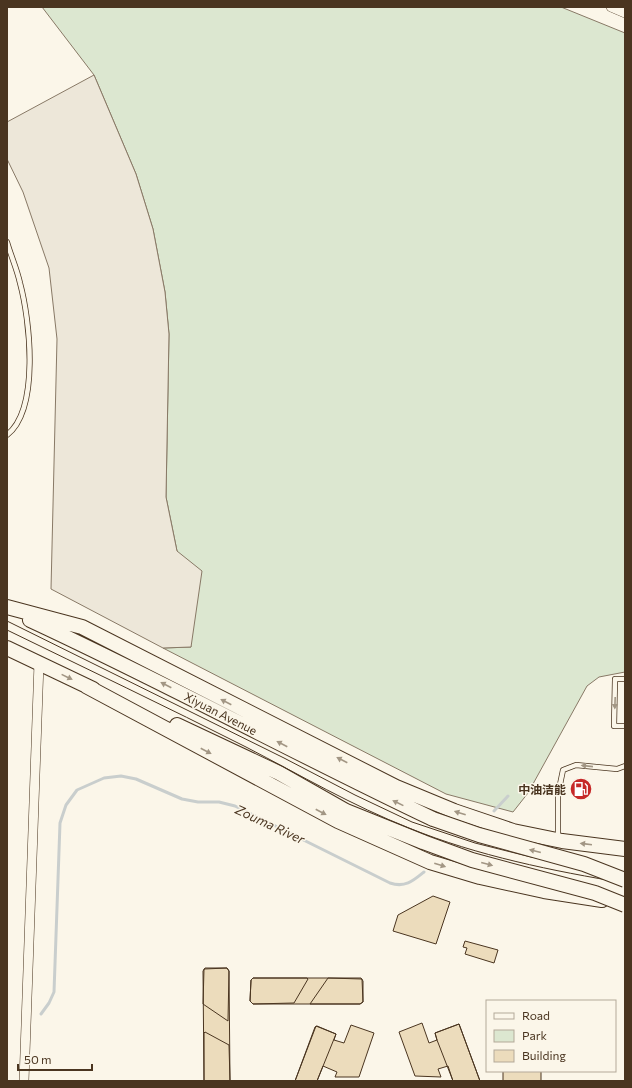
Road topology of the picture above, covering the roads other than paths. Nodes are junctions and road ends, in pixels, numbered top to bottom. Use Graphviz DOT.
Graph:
graph roads {
  1 [pos="611,7"];
  2 [pos="625,13"];
  3 [pos="7,242"];
  4 [pos="7,435"];
  5 [pos="7,608"];
  6 [pos="7,648"];
  7 [pos="39,663"];
  8 [pos="625,679"];
  9 [pos="86,686"];
  10 [pos="625,726"];
  11 [pos="625,766"];
  12 [pos="558,840"];
  13 [pos="625,849"];
  14 [pos="625,880"];
  15 [pos="625,904"];
  16 [pos="24,1081"];
  1 -- 2 [label="street"];
  3 -- 4 [label="lane"];
  12 -- 5 [label="main road, one-way"];
  14 -- 5 [label="main road, Xiyuan Avenue, one-way, bridge"];
  6 -- 7 [label="main road"];
  7 -- 9 [label="main road, one-way"];
  7 -- 16 [label="street"];
  8 -- 10 [label="lane, one-way"];
  9 -- 15 [label="main road, one-way, bridge"];
  9 -- 15 [label="main road, one-way"];
  11 -- 12 [label="lane, one-way"];
  13 -- 12 [label="main road, one-way"];
}
